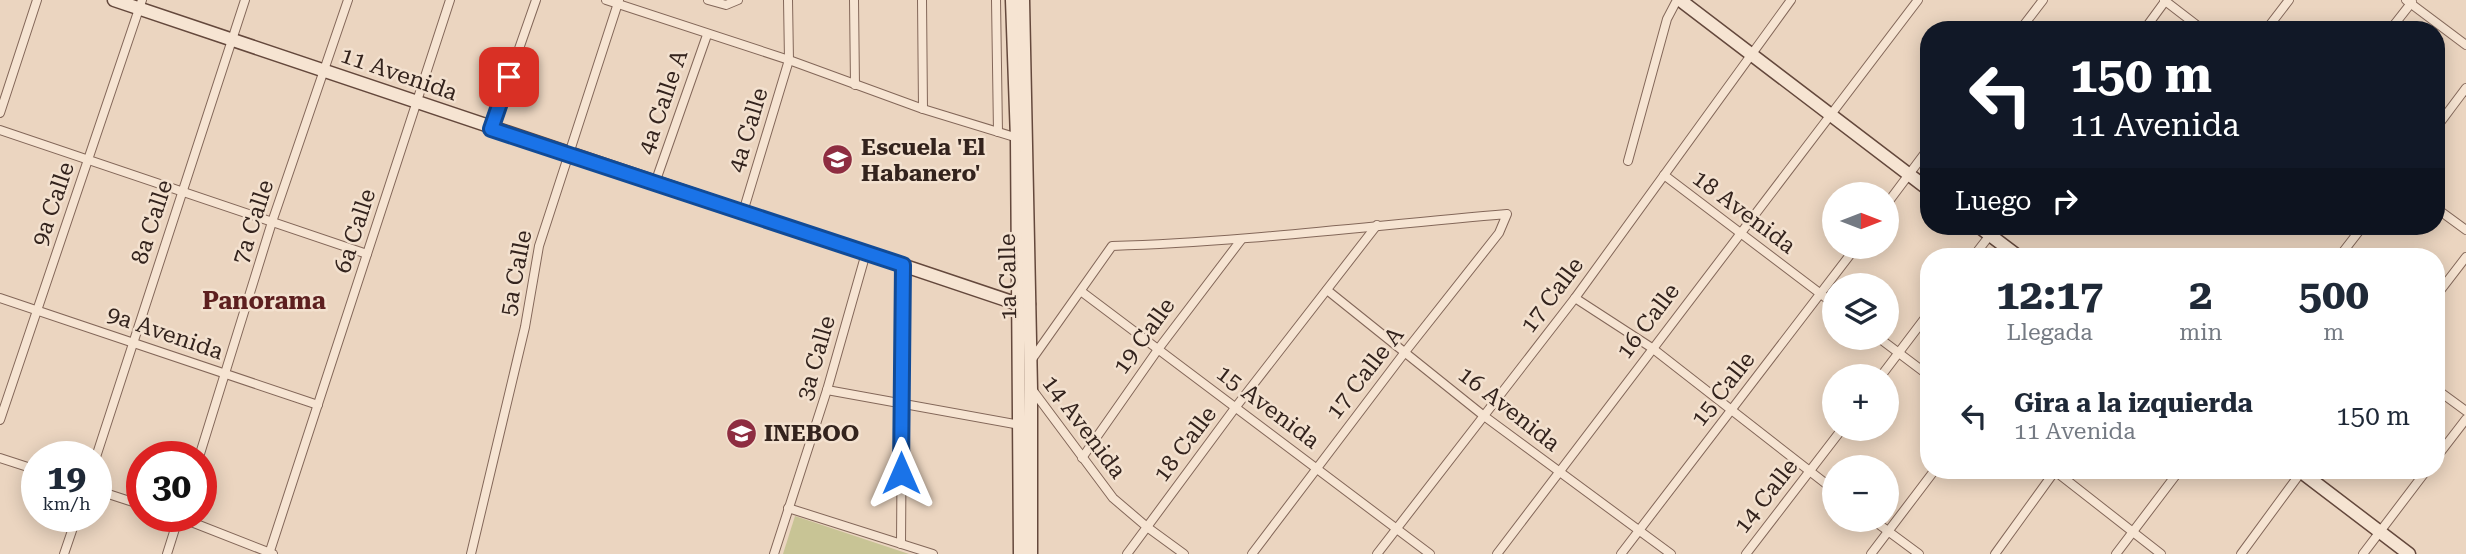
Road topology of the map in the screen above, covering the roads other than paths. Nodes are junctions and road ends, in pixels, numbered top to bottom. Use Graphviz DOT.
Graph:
graph roads {
  1 [pos="37,0"];
  2 [pos="114,0"];
  3 [pos="245,0"];
  4 [pos="348,0"];
  5 [pos="450,0"];
  6 [pos="536,0"];
  7 [pos="606,0"];
  8 [pos="708,0"];
  9 [pos="738,0"];
  10 [pos="788,0"];
  11 [pos="854,0"];
  12 [pos="922,0"];
  13 [pos="996,0"];
  14 [pos="1012,0"];
  15 [pos="1023,0"];
  16 [pos="1678,0"];
  17 [pos="1791,0"];
  18 [pos="1918,0"];
  19 [pos="2043,0"];
  20 [pos="2165,0"];
  21 [pos="2289,0"];
  22 [pos="2410,1"];
  23 [pos="619,2"];
  24 [pos="140,4"];
  25 [pos="2027,21"];
  26 [pos="2150,21"];
  27 [pos="2192,21"];
  28 [pos="2273,21"];
  29 [pos="2396,21"];
  30 [pos="2435,21"];
  31 [pos="2445,28"];
  32 [pos="707,35"];
  33 [pos="233,40"];
  34 [pos="2466,45"];
  35 [pos="1751,54"];
  36 [pos="789,60"];
  37 [pos="324,71"];
  38 [pos="855,85"];
  39 [pos="2466,89"];
  40 [pos="417,103"];
  41 [pos="923,109"];
  42 [pos="0,113"];
  43 [pos="1832,113"];
  44 [pos="2445,116"];
  45 [pos="491,129"];
  46 [pos="0,130"];
  47 [pos="998,132"];
  48 [pos="1022,139"];
  49 [pos="568,153"];
  50 [pos="88,160"];
  51 [pos="1628,160"];
  52 [pos="1920,160"];
  53 [pos="1664,175"];
  54 [pos="1909,175"];
  55 [pos="655,183"];
  56 [pos="1920,183"];
  57 [pos="1899,188"];
  58 [pos="182,192"];
  59 [pos="743,212"];
  60 [pos="2445,215"];
  61 [pos="272,222"];
  62 [pos="1377,225"];
  63 [pos="2466,230"];
  64 [pos="1740,233"];
  65 [pos="1999,235"];
  66 [pos="1241,240"];
  67 [pos="2011,248"];
  68 [pos="866,253"];
  69 [pos="367,254"];
  70 [pos="2466,257"];
  71 [pos="1847,259"];
  72 [pos="903,265"];
  73 [pos="2445,284"];
  74 [pos="1327,290"];
  75 [pos="1082,292"];
  76 [pos="1821,294"];
  77 [pos="0,298"];
  78 [pos="1575,298"];
  79 [pos="1024,304"];
  80 [pos="37,310"];
  81 [pos="1920,324"];
  82 [pos="134,343"];
  83 [pos="1158,348"];
  84 [pos="1652,348"];
  85 [pos="1896,350"];
  86 [pos="1405,352"];
  87 [pos="1899,352"];
  88 [pos="1890,364"];
  89 [pos="1023,366"];
  90 [pos="1920,369"];
  91 [pos="226,374"];
  92 [pos="1031,389"];
  93 [pos="827,390"];
  94 [pos="2445,396"];
  95 [pos="901,403"];
  96 [pos="318,405"];
  97 [pos="1235,408"];
  98 [pos="1731,411"];
  99 [pos="2466,411"];
  100 [pos="1484,416"];
  101 [pos="2466,419"];
  102 [pos="0,420"];
  103 [pos="1020,425"];
  104 [pos="101,441"];
  105 [pos="204,441"];
  106 [pos="1833,441"];
  107 [pos="2445,446"];
  108 [pos="0,458"];
  109 [pos="1082,458"];
  110 [pos="21,465"];
  111 [pos="1316,468"];
  112 [pos="1559,472"];
  113 [pos="1810,472"];
  114 [pos="1928,479"];
  115 [pos="2049,479"];
  116 [pos="2065,479"];
  117 [pos="2173,479"];
  118 [pos="2295,479"];
  119 [pos="2311,479"];
  120 [pos="2420,479"];
  121 [pos="1822,481"];
  122 [pos="788,508"];
  123 [pos="1899,517"];
  124 [pos="1147,527"];
  125 [pos="1397,529"];
  126 [pos="1638,531"];
  127 [pos="72,532"];
  128 [pos="174,532"];
  129 [pos="216,532"];
  130 [pos="1887,532"];
  131 [pos="1889,532"];
  132 [pos="2132,532"];
  133 [pos="2380,532"];
  134 [pos="901,544"];
  135 [pos="64,554"];
  136 [pos="167,554"];
  137 [pos="271,554"];
  138 [pos="471,554"];
  139 [pos="774,554"];
  140 [pos="933,554"];
  141 [pos="1020,554"];
  142 [pos="1031,554"];
  143 [pos="1127,554"];
  144 [pos="1184,554"];
  145 [pos="1252,554"];
  146 [pos="1377,554"];
  147 [pos="1430,554"];
  148 [pos="1497,554"];
  149 [pos="1621,554"];
  150 [pos="1671,554"];
  151 [pos="1746,554"];
  152 [pos="1871,554"];
  153 [pos="1919,554"];
  154 [pos="1995,554"];
  155 [pos="2116,554"];
  156 [pos="2161,554"];
  157 [pos="2241,554"];
  158 [pos="2363,554"];
  159 [pos="2409,554"];
  1 -- 42 [label="street"];
  2 -- 24 [label="main road, 11 Avenida"];
  3 -- 33 [label="street, 8a Calle"];
  4 -- 37 [label="street, 7a Calle"];
  5 -- 40 [label="street, 6a Calle"];
  6 -- 45 [label="street"];
  7 -- 23 [label="street"];
  8 -- 9 [label="street"];
  10 -- 36 [label="street, 4a Calle"];
  11 -- 38 [label="street"];
  12 -- 41 [label="street"];
  13 -- 47 [label="street"];
  14 -- 48 [label="main road, 1a Calle"];
  15 -- 48 [label="main road, 1a Calle"];
  16 -- 35 [label="main road"];
  16 -- 51 [label="street"];
  17 -- 35 [label="street"];
  18 -- 43 [label="street"];
  19 -- 25 [label="street"];
  20 -- 26 [label="street"];
  20 -- 27 [label="street"];
  21 -- 28 [label="street"];
  22 -- 29 [label="street"];
  22 -- 30 [label="street"];
  23 -- 32 [label="street"];
  23 -- 49 [label="street, 5a Calle"];
  24 -- 33 [label="main road, 11 Avenida"];
  24 -- 50 [label="street, 9a Calle"];
  31 -- 34 [label="street"];
  32 -- 36 [label="street"];
  32 -- 55 [label="street, 4a Calle A"];
  33 -- 37 [label="main road, 11 Avenida"];
  33 -- 58 [label="street, 8a Calle"];
  35 -- 43 [label="main road"];
  35 -- 53 [label="street, 17 Calle"];
  36 -- 38 [label="street"];
  36 -- 59 [label="street, 4a Calle"];
  37 -- 40 [label="main road, 11 Avenida"];
  37 -- 61 [label="street, 7a Calle"];
  38 -- 41 [label="street"];
  39 -- 44 [label="street"];
  40 -- 45 [label="main road, 11 Avenida"];
  40 -- 69 [label="street, 6a Calle"];
  41 -- 47 [label="street"];
  43 -- 54 [label="main road"];
  43 -- 64 [label="street, 16 Calle"];
  45 -- 49 [label="main road, 11 Avenida"];
  46 -- 50 [label="street"];
  47 -- 48 [label="street"];
  48 -- 79 [label="main road, 1a Calle"];
  49 -- 55 [label="main road, 11 Avenida"];
  49 -- 138 [label="street, 5a Calle"];
  50 -- 58 [label="street"];
  50 -- 80 [label="street, 9a Calle"];
  52 -- 54 [label="street"];
  53 -- 64 [label="street, 18 Avenida"];
  53 -- 78 [label="street, 17 Calle"];
  54 -- 56 [label="main road"];
  54 -- 57 [label="street"];
  55 -- 59 [label="main road, 11 Avenida"];
  58 -- 61 [label="street"];
  58 -- 82 [label="street, 8a Calle"];
  59 -- 68 [label="main road, 11 Avenida"];
  60 -- 63 [label="street"];
  61 -- 69 [label="street"];
  61 -- 91 [label="street, 7a Calle"];
  62 -- 66 [label="street"];
  62 -- 74 [label="street, 18 Calle"];
  62 -- 86 [label="street, 17 Calle A"];
  64 -- 76 [label="street, 18 Avenida"];
  64 -- 84 [label="street, 16 Calle"];
  65 -- 67 [label="main road"];
  66 -- 75 [label="street"];
  66 -- 83 [label="street, 19 Calle"];
  68 -- 72 [label="main road, 11 Avenida"];
  68 -- 93 [label="street, 3a Calle"];
  69 -- 96 [label="street, 6a Calle"];
  70 -- 73 [label="street"];
  71 -- 76 [label="street, 15 Calle"];
  72 -- 79 [label="main road, 11 Avenida"];
  72 -- 95 [label="street"];
  74 -- 86 [label="street, 16 Avenida"];
  74 -- 97 [label="street, 18 Calle"];
  75 -- 83 [label="street, 15 Avenida"];
  75 -- 89 [label="street"];
  76 -- 98 [label="street, 15 Calle"];
  77 -- 80 [label="street, 9a Avenida"];
  78 -- 84 [label="street"];
  78 -- 100 [label="street, 17 Calle"];
  79 -- 89 [label="main road, 1a Calle"];
  80 -- 82 [label="street, 9a Avenida"];
  80 -- 102 [label="street, 9a Calle"];
  81 -- 87 [label="street"];
  82 -- 91 [label="street, 9a Avenida"];
  82 -- 104 [label="street, 8a Calle"];
  83 -- 97 [label="street, 15 Avenida"];
  83 -- 109 [label="street, 19 Calle"];
  84 -- 98 [label="street"];
  84 -- 112 [label="street, 16 Calle"];
  85 -- 87 [label="street"];
  86 -- 100 [label="street, 16 Avenida"];
  86 -- 111 [label="street, 17 Calle A"];
  87 -- 88 [label="street"];
  87 -- 90 [label="street"];
  89 -- 92 [label="main road, 1a Calle"];
  89 -- 103 [label="main road, 1a Calle"];
  91 -- 96 [label="street, 9a Avenida"];
  91 -- 105 [label="street, 7a Calle"];
  92 -- 109 [label="street, 14 Avenida"];
  92 -- 142 [label="main road, 1a Calle"];
  93 -- 95 [label="street"];
  93 -- 122 [label="street, 3a Calle"];
  94 -- 99 [label="street"];
  95 -- 103 [label="street"];
  95 -- 134 [label="street"];
  96 -- 137 [label="street, 6a Calle"];
  97 -- 111 [label="street, 15 Avenida"];
  97 -- 124 [label="street, 18 Calle"];
  98 -- 113 [label="street"];
  98 -- 126 [label="street, 15 Calle"];
  100 -- 112 [label="street, 16 Avenida"];
  100 -- 125 [label="street, 17 Calle"];
  101 -- 107 [label="street"];
  103 -- 141 [label="main road, 1a Calle"];
  106 -- 113 [label="street, 14 Calle"];
  108 -- 110 [label="street"];
  109 -- 124 [label="street, 14 Avenida"];
  111 -- 125 [label="street, 15 Avenida"];
  111 -- 145 [label="street, 17 Calle A"];
  112 -- 126 [label="street, 16 Avenida"];
  112 -- 148 [label="street, 16 Calle"];
  113 -- 121 [label="street"];
  113 -- 151 [label="street, 14 Calle"];
  114 -- 123 [label="street"];
  115 -- 154 [label="street"];
  116 -- 132 [label="street"];
  117 -- 132 [label="street"];
  118 -- 157 [label="street"];
  119 -- 133 [label="main road"];
  120 -- 133 [label="street"];
  122 -- 134 [label="street"];
  122 -- 139 [label="street, 3a Calle"];
  124 -- 143 [label="street, 18 Calle"];
  124 -- 144 [label="street, 14 Avenida"];
  125 -- 146 [label="street, 17 Calle"];
  125 -- 147 [label="street, 15 Avenida"];
  126 -- 149 [label="street, 15 Calle"];
  126 -- 150 [label="street, 16 Avenida"];
  127 -- 135 [label="street"];
  128 -- 136 [label="street"];
  129 -- 137 [label="street"];
  130 -- 152 [label="street"];
  131 -- 153 [label="street"];
  132 -- 155 [label="street"];
  132 -- 156 [label="street"];
  133 -- 158 [label="street"];
  133 -- 159 [label="main road"];
  134 -- 140 [label="street"];
}
